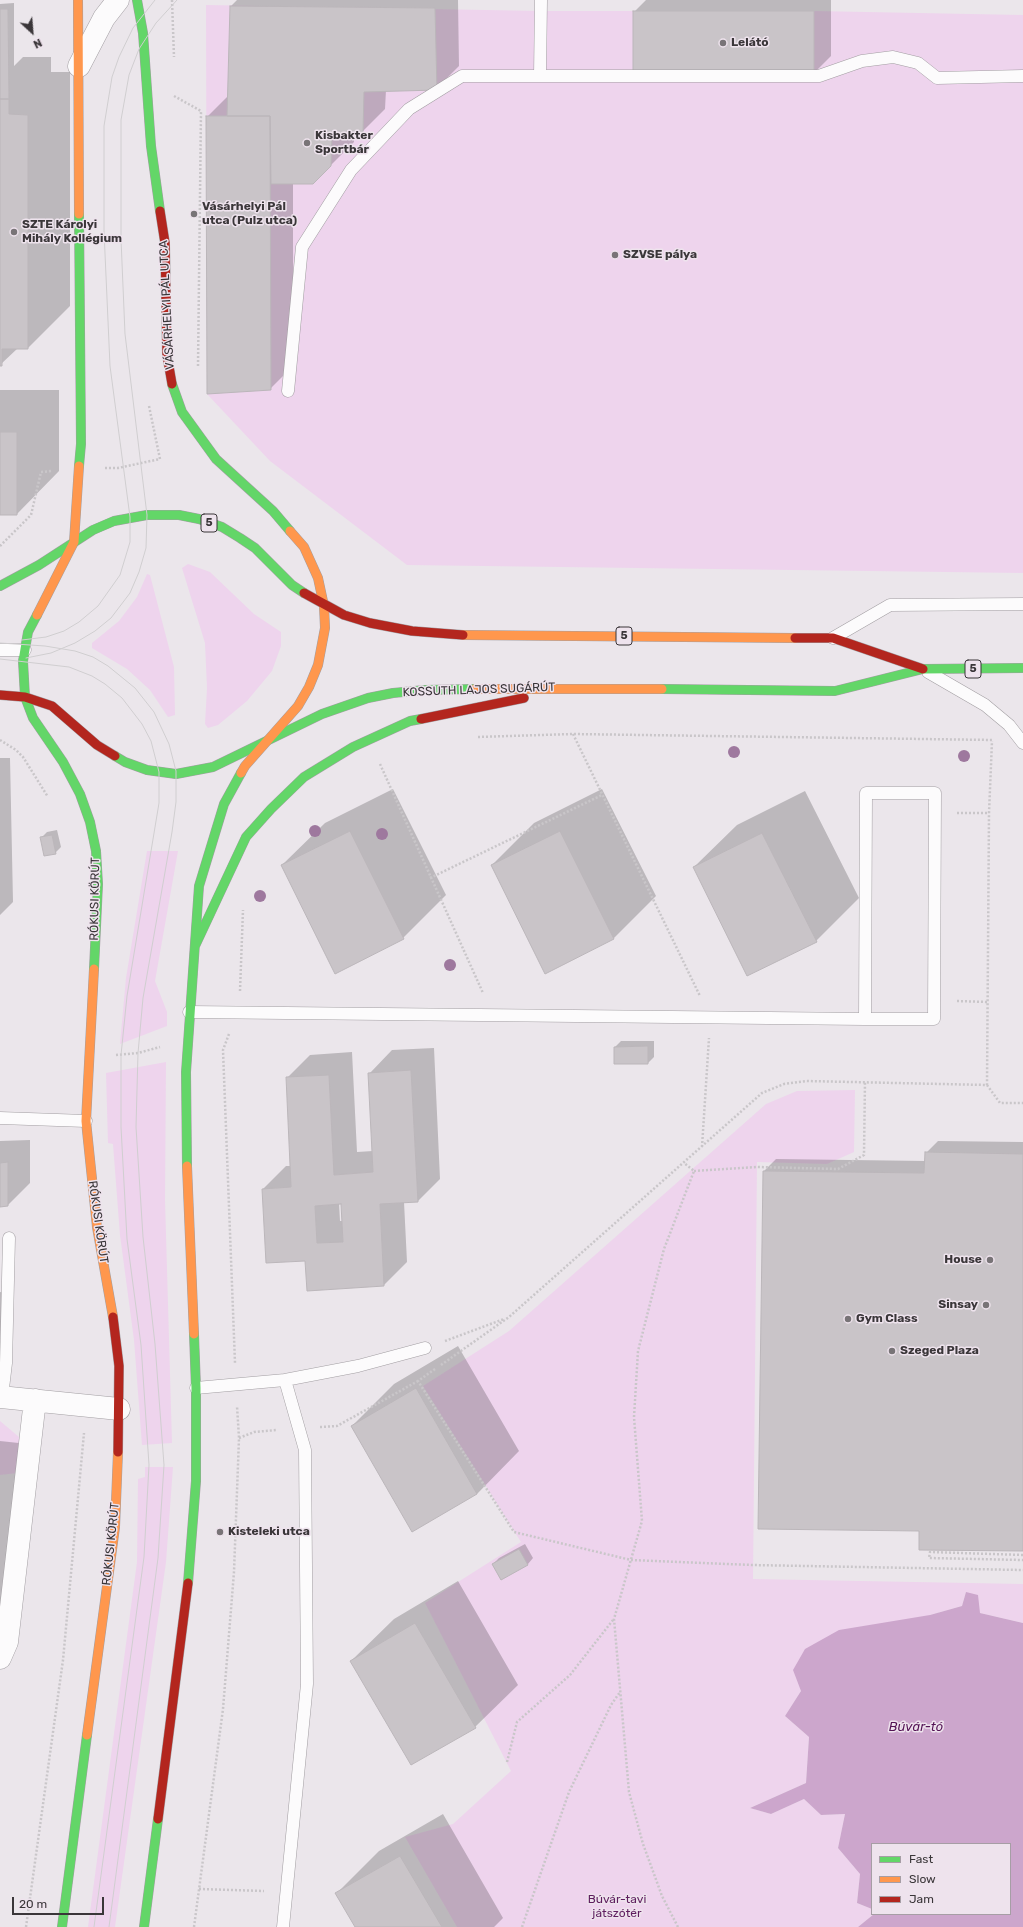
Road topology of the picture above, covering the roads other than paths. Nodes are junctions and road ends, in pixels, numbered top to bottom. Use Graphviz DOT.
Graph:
graph roads {
  1 [pos="78,0"];
  2 [pos="118,0"];
  3 [pos="137,0"];
  4 [pos="541,0"];
  5 [pos="79,66"];
  6 [pos="540,76"];
  7 [pos="1023,76"];
  8 [pos="288,391"];
  9 [pos="74,542"];
  10 [pos="39,565"];
  11 [pos="0,586"];
  12 [pos="0,595"];
  13 [pos="1023,604"];
  14 [pos="324,606"];
  15 [pos="833,638"];
  16 [pos="0,650"];
  17 [pos="25,650"];
  18 [pos="1023,668"];
  19 [pos="923,669"];
  20 [pos="575,688"];
  21 [pos="0,695"];
  22 [pos="25,697"];
  23 [pos="265,741"];
  24 [pos="1023,742"];
  25 [pos="195,946"];
  26 [pos="189,1012"];
  27 [pos="865,1019"];
  28 [pos="0,1118"];
  29 [pos="86,1121"];
  30 [pos="9,1238"];
  31 [pos="425,1348"];
  32 [pos="285,1380"];
  33 [pos="196,1388"];
  34 [pos="1,1397"];
  35 [pos="35,1400"];
  36 [pos="119,1409"];
  37 [pos="0,1658"];
  38 [pos="62,1927"];
  39 [pos="144,1927"];
  40 [pos="283,1927"];
  1 -- 5 [label="main road"];
  2 -- 5 [label="street"];
  3 -- 14 [label="main road, VÁSÁRHELYI PÁL UTCA"];
  4 -- 6 [label="lane"];
  5 -- 9 [label="main road"];
  6 -- 7 [label="lane"];
  6 -- 8 [label="lane"];
  9 -- 10 [label="main road, KOSSUTH LAJOS SUGÁRÚT / 5"];
  9 -- 14 [label="main road, KOSSUTH LAJOS SUGÁRÚT / 5"];
  9 -- 17 [label="main road, RÓKUSI KÖRÚT"];
  10 -- 11 [label="main road, KOSSUTH LAJOS SUGÁRÚT / 5"];
  10 -- 12 [label="lane, KOSSUTH LAJOS SUGÁRÚT"];
  13 -- 15 [label="lane"];
  14 -- 15 [label="main road, KOSSUTH LAJOS SUGÁRÚT / 5"];
  14 -- 23 [label="main road"];
  15 -- 19 [label="main road, KOSSUTH LAJOS SUGÁRÚT / 5"];
  16 -- 17 [label="lane"];
  17 -- 22 [label="main road, RÓKUSI KÖRÚT"];
  18 -- 19 [label="main road, KOSSUTH LAJOS SUGÁRÚT / 5"];
  19 -- 20 [label="main road, KOSSUTH LAJOS SUGÁRÚT / 5"];
  19 -- 24 [label="lane"];
  20 -- 23 [label="main road, KOSSUTH LAJOS SUGÁRÚT / 5"];
  20 -- 25 [label="main road"];
  21 -- 22 [label="main road, KOSSUTH LAJOS SUGÁRÚT / 5"];
  22 -- 23 [label="main road, KOSSUTH LAJOS SUGÁRÚT / 5"];
  22 -- 29 [label="main road, RÓKUSI KÖRÚT"];
  23 -- 25 [label="main road"];
  25 -- 26 [label="main road"];
  26 -- 27 [label="lane"];
  26 -- 33 [label="main road"];
  27 -- 27 [label="lane"];
  28 -- 29 [label="lane"];
  29 -- 36 [label="main road, RÓKUSI KÖRÚT"];
  30 -- 34 [label="lane"];
  31 -- 32 [label="lane"];
  32 -- 33 [label="lane"];
  32 -- 40 [label="lane"];
  33 -- 39 [label="main road"];
  34 -- 35 [label="street"];
  35 -- 36 [label="street"];
  35 -- 37 [label="street"];
  36 -- 38 [label="main road, RÓKUSI KÖRÚT"];
}
